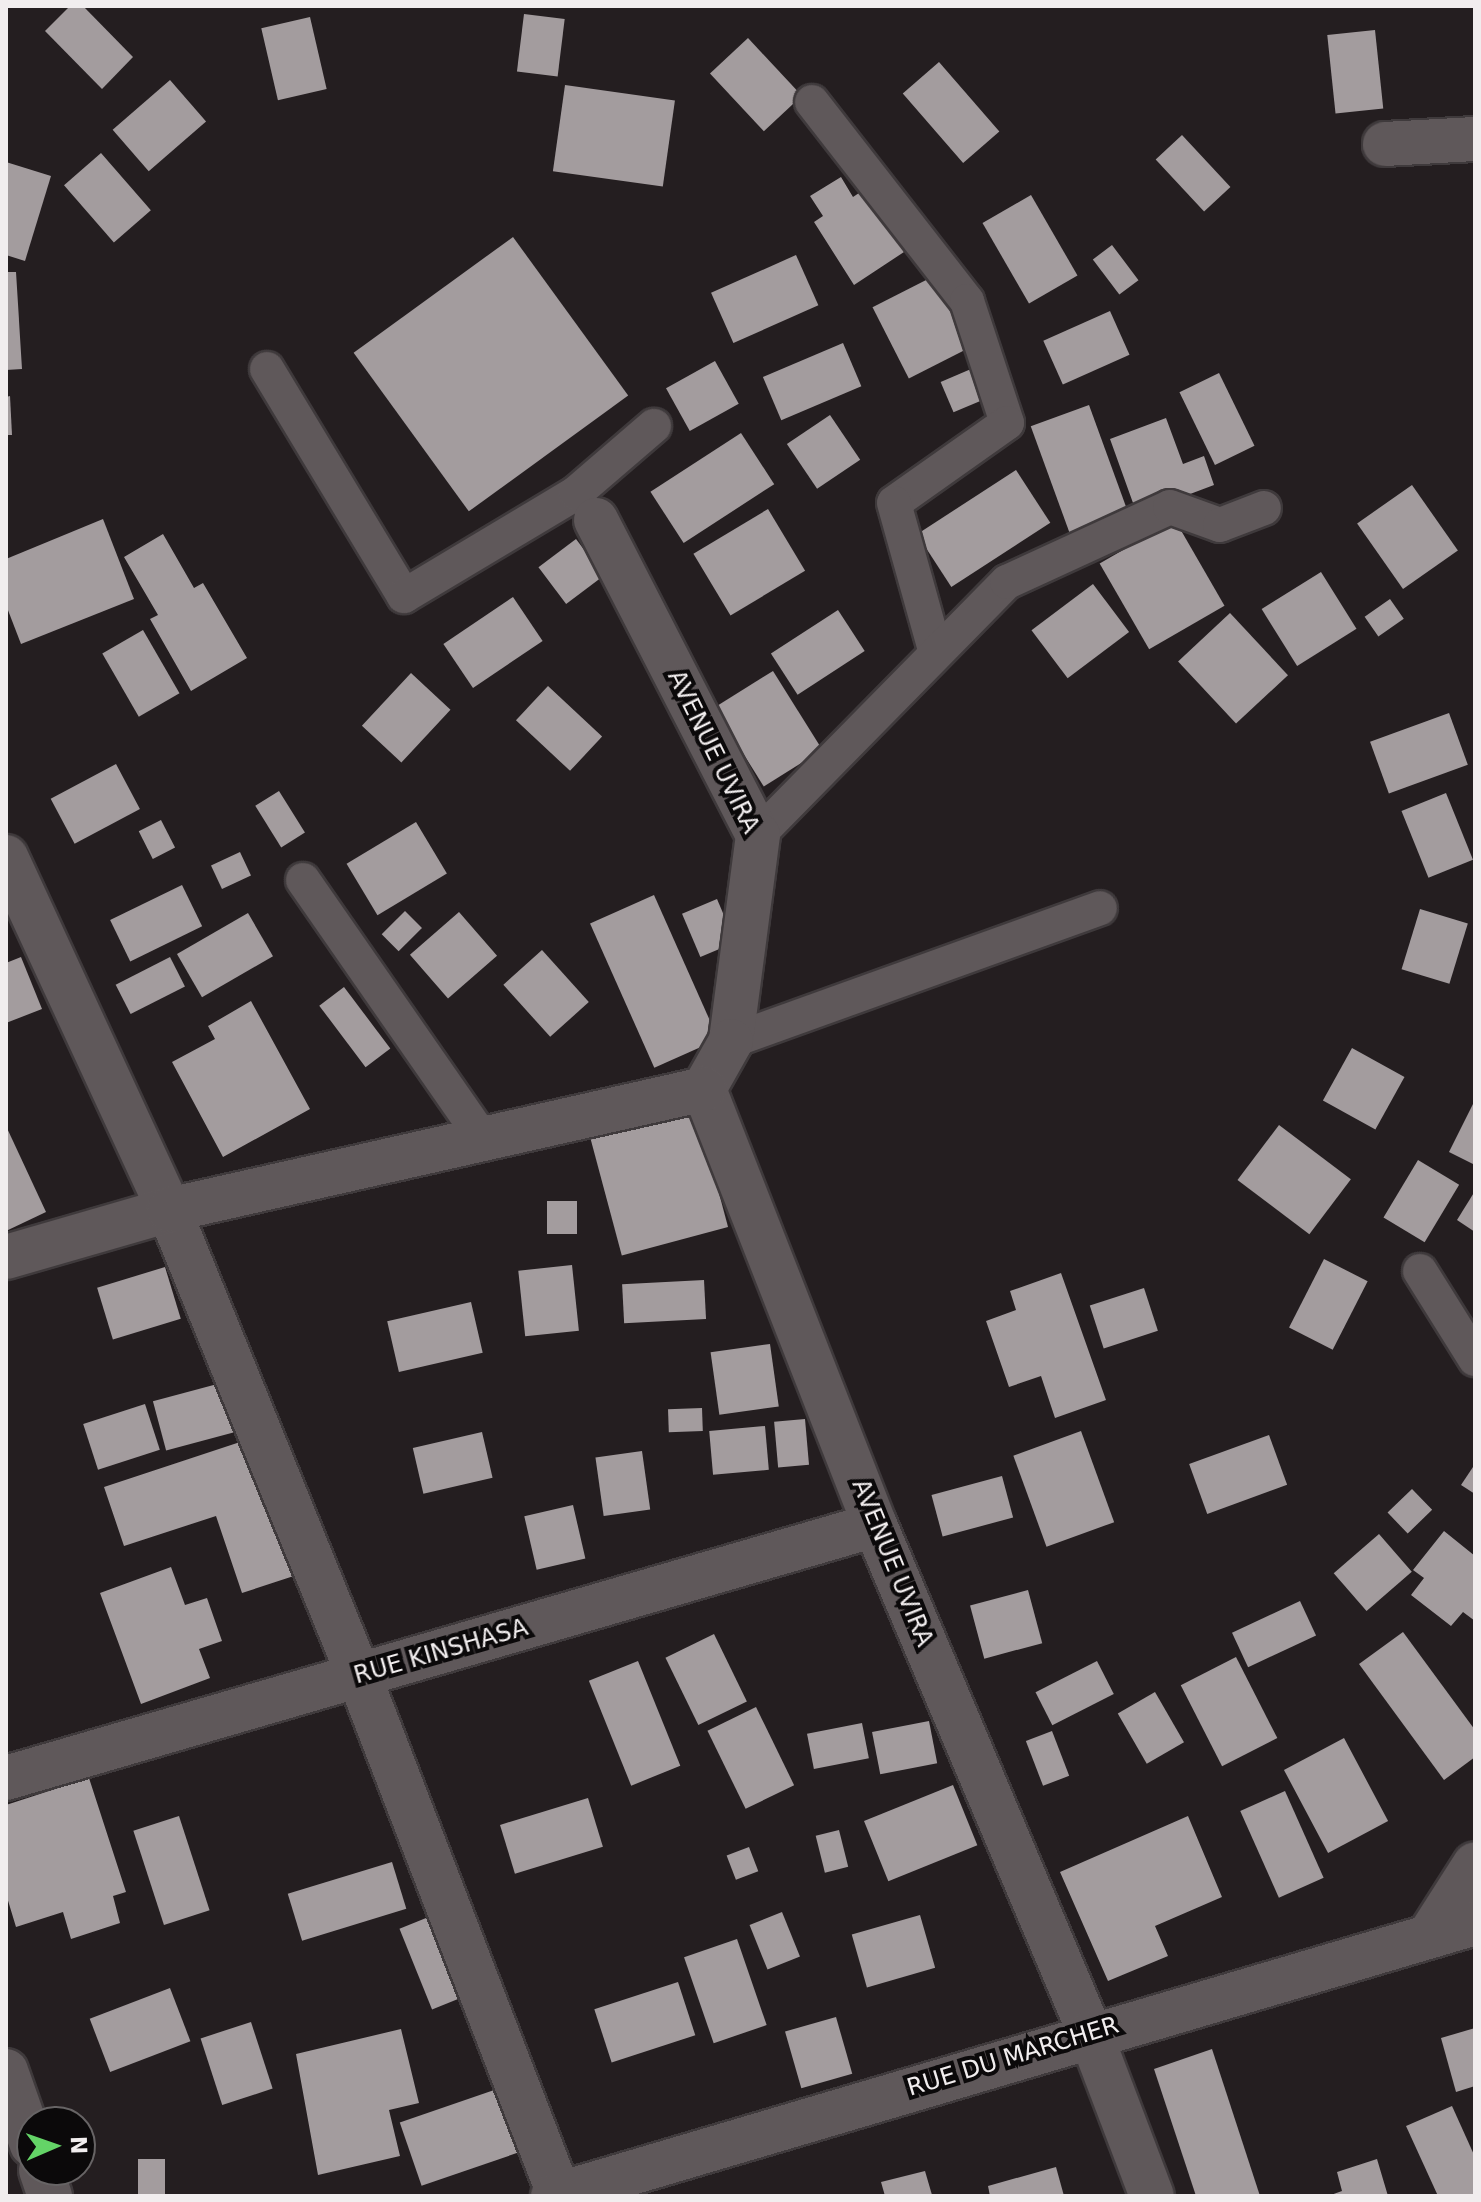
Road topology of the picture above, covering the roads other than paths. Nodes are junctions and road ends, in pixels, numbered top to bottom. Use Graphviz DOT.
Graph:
graph roads {
  1 [pos="812,102"];
  2 [pos="1475,139"];
  3 [pos="1385,144"];
  4 [pos="267,369"];
  5 [pos="654,426"];
  6 [pos="586,507"];
  7 [pos="1264,508"];
  8 [pos="936,653"];
  9 [pos="758,835"];
  10 [pos="6,857"];
  11 [pos="303,880"];
  12 [pos="1100,908"];
  13 [pos="731,1041"];
  14 [pos="704,1089"];
  15 [pos="483,1139"];
  16 [pos="169,1210"];
  17 [pos="6,1257"];
  18 [pos="1420,1271"];
  19 [pos="1475,1359"];
  20 [pos="875,1525"];
  21 [pos="359,1676"];
  22 [pos="6,1778"];
  23 [pos="1475,1864"];
  24 [pos="1475,1923"];
  25 [pos="1429,1936"];
  26 [pos="1090,2033"];
  27 [pos="6,2071"];
  28 [pos="18,2106"];
  29 [pos="605,2188"];
  30 [pos="556,2195"];
  31 [pos="1152,2196"];
  1 -- 8 [label="lane"];
  2 -- 3 [label="street"];
  4 -- 6 [label="lane"];
  5 -- 6 [label="lane"];
  6 -- 9 [label="street, AVENUE UVIRA"];
  7 -- 8 [label="lane"];
  8 -- 9 [label="lane"];
  9 -- 13 [label="street, AVENUE UVIRA"];
  10 -- 16 [label="street"];
  11 -- 15 [label="lane"];
  12 -- 13 [label="lane"];
  13 -- 14 [label="street, AVENUE UVIRA"];
  14 -- 15 [label="street"];
  14 -- 20 [label="street, AVENUE UVIRA"];
  15 -- 16 [label="street"];
  16 -- 17 [label="street"];
  16 -- 21 [label="street"];
  18 -- 19 [label="lane"];
  20 -- 21 [label="street, RUE KINSHASA"];
  20 -- 26 [label="street, AVENUE UVIRA"];
  21 -- 22 [label="street, RUE KINSHASA"];
  21 -- 30 [label="street"];
  23 -- 25 [label="street"];
  24 -- 25 [label="street, RUE DU MARCHER"];
  25 -- 26 [label="street, RUE DU MARCHER"];
  26 -- 29 [label="street, RUE DU MARCHER"];
  26 -- 31 [label="street, AVENUE UVIRA"];
  27 -- 28 [label="street"];
  29 -- 30 [label="street, RUE DU MARCHER"];
}
